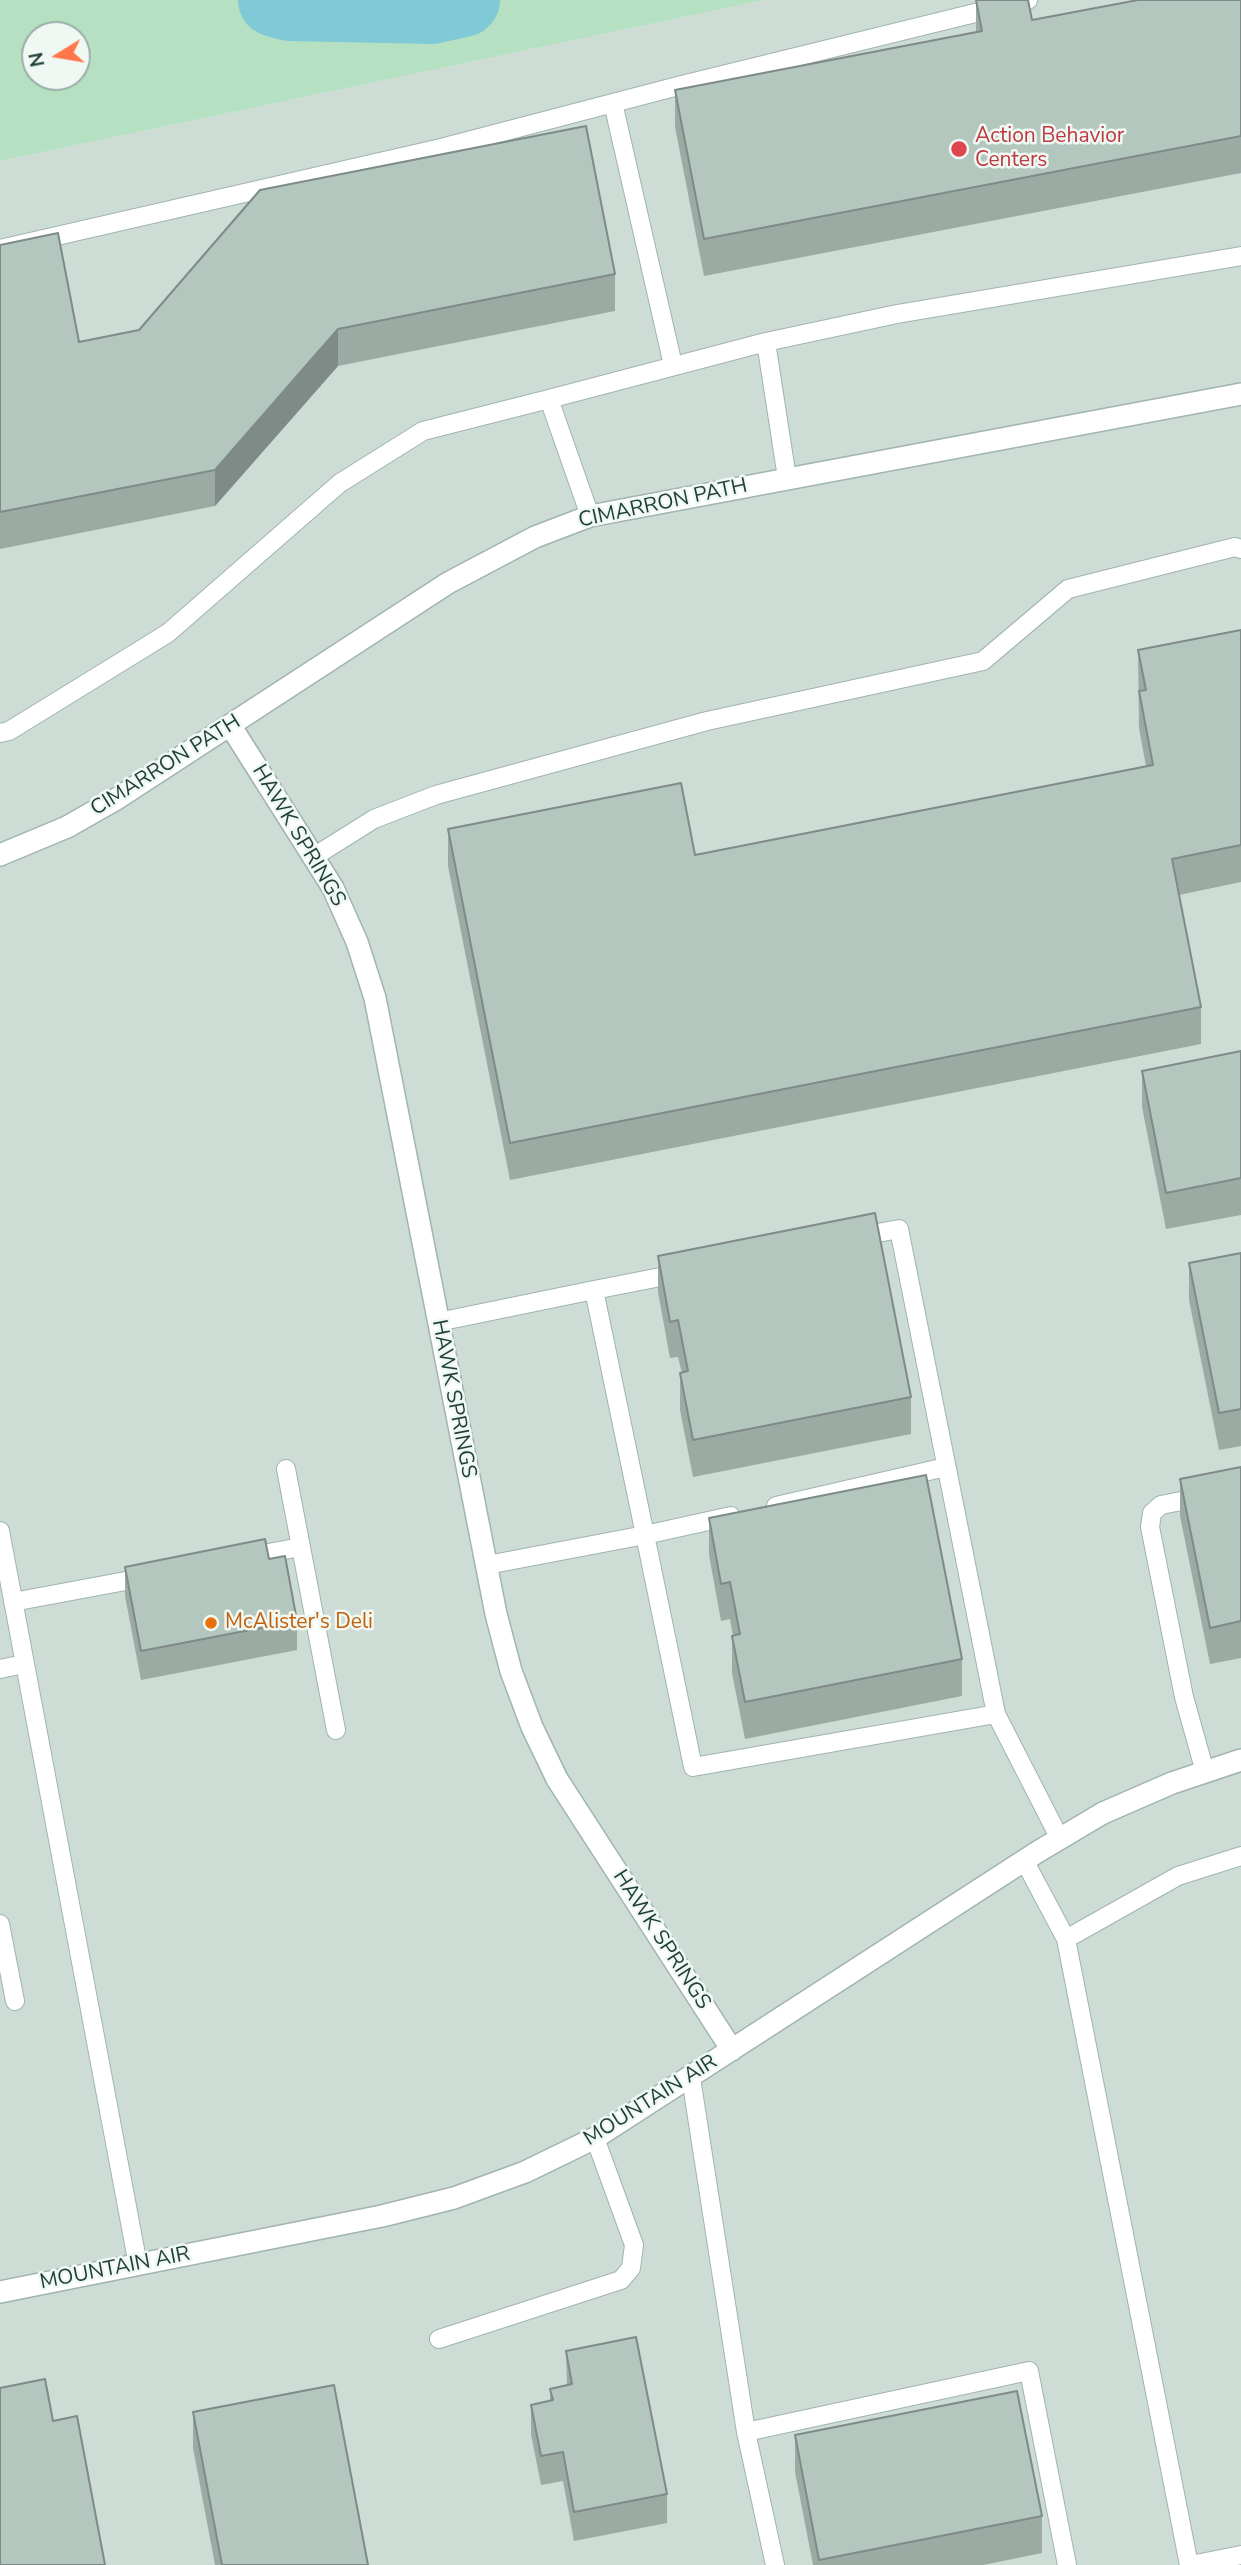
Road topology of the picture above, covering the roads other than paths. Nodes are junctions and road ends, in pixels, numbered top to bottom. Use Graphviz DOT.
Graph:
graph roads {
  1 [pos="1028,0"];
  2 [pos="612,103"];
  3 [pos="0,249"];
  4 [pos="1241,256"];
  5 [pos="766,342"];
  6 [pos="673,365"];
  7 [pos="1241,394"];
  8 [pos="549,398"];
  9 [pos="787,478"];
  10 [pos="590,516"];
  11 [pos="1241,549"];
  12 [pos="230,725"];
  13 [pos="0,733"];
  14 [pos="0,855"];
  15 [pos="315,856"];
  16 [pos="833,1242"];
  17 [pos="700,1269"];
  18 [pos="594,1290"];
  19 [pos="438,1322"];
  20 [pos="946,1467"];
  21 [pos="286,1469"];
  22 [pos="1241,1489"];
  23 [pos="0,1531"];
  24 [pos="645,1535"];
  25 [pos="301,1547"];
  26 [pos="233,1560"];
  27 [pos="487,1565"];
  28 [pos="164,1573"];
  29 [pos="13,1602"];
  30 [pos="24,1664"];
  31 [pos="0,1669"];
  32 [pos="996,1714"];
  33 [pos="336,1730"];
  34 [pos="1241,1760"];
  35 [pos="1205,1772"];
  36 [pos="1060,1839"];
  37 [pos="1241,1856"];
  38 [pos="1024,1860"];
  39 [pos="0,1924"];
  40 [pos="1066,1939"];
  41 [pos="15,2001"];
  42 [pos="732,2050"];
  43 [pos="691,2078"];
  44 [pos="595,2138"];
  45 [pos="138,2265"];
  46 [pos="0,2292"];
  47 [pos="439,2339"];
  48 [pos="746,2432"];
  49 [pos="1241,2556"];
  50 [pos="775,2565"];
  51 [pos="1067,2565"];
  52 [pos="1190,2565"];
  1 -- 2 [label="lane"];
  2 -- 3 [label="lane"];
  2 -- 6 [label="lane"];
  4 -- 5 [label="lane"];
  5 -- 6 [label="lane"];
  5 -- 9 [label="lane"];
  6 -- 8 [label="lane"];
  7 -- 9 [label="street, CIMARRON PATH"];
  8 -- 10 [label="lane"];
  8 -- 13 [label="lane"];
  9 -- 10 [label="street, CIMARRON PATH"];
  10 -- 12 [label="street, CIMARRON PATH"];
  11 -- 15 [label="lane"];
  12 -- 14 [label="street, CIMARRON PATH"];
  12 -- 15 [label="street, HAWK SPRINGS"];
  15 -- 19 [label="street, HAWK SPRINGS"];
  16 -- 20 [label="lane"];
  17 -- 18 [label="lane"];
  18 -- 19 [label="lane"];
  18 -- 24 [label="lane"];
  19 -- 27 [label="street, HAWK SPRINGS"];
  20 -- 24 [label="lane"];
  20 -- 32 [label="lane"];
  21 -- 25 [label="lane"];
  22 -- 35 [label="lane"];
  23 -- 29 [label="lane"];
  24 -- 27 [label="lane"];
  24 -- 32 [label="lane"];
  25 -- 26 [label="lane"];
  25 -- 33 [label="lane"];
  27 -- 42 [label="street, HAWK SPRINGS"];
  28 -- 29 [label="lane"];
  29 -- 30 [label="lane"];
  30 -- 31 [label="lane"];
  30 -- 45 [label="lane"];
  32 -- 36 [label="lane"];
  34 -- 35 [label="street, MOUNTAIN AIR"];
  35 -- 36 [label="street, MOUNTAIN AIR"];
  36 -- 38 [label="street, MOUNTAIN AIR"];
  37 -- 40 [label="lane"];
  38 -- 40 [label="lane"];
  38 -- 42 [label="street, MOUNTAIN AIR"];
  39 -- 41 [label="lane"];
  40 -- 52 [label="lane"];
  42 -- 43 [label="street, MOUNTAIN AIR"];
  43 -- 44 [label="street, MOUNTAIN AIR"];
  43 -- 48 [label="lane"];
  44 -- 45 [label="street, MOUNTAIN AIR"];
  44 -- 47 [label="lane"];
  45 -- 46 [label="street, MOUNTAIN AIR"];
  48 -- 50 [label="lane"];
  48 -- 51 [label="lane"];
  49 -- 52 [label="lane"];
}
